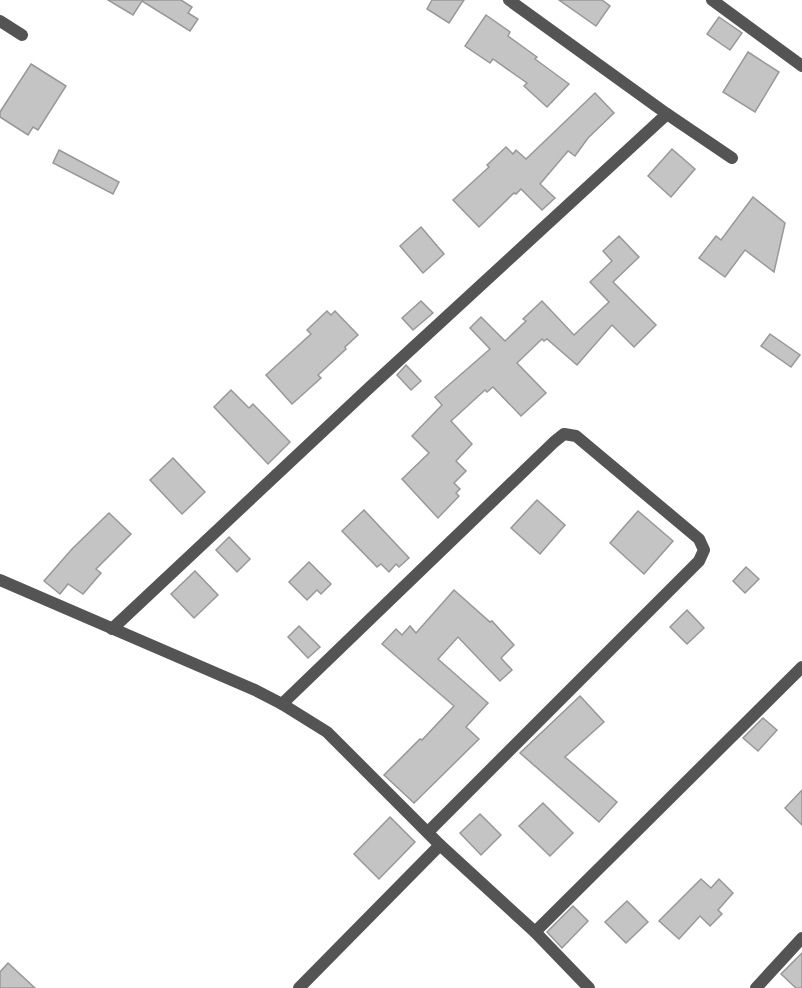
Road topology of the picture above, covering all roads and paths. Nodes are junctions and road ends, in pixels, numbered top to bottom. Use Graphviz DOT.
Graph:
graph roads {
  1 [pos="509,0"];
  2 [pos="711,0"];
  3 [pos="0,21"];
  4 [pos="22,35"];
  5 [pos="802,66"];
  6 [pos="667,114"];
  7 [pos="732,158"];
  8 [pos="0,580"];
  9 [pos="112,629"];
  10 [pos="802,667"];
  11 [pos="282,704"];
  12 [pos="428,832"];
  13 [pos="440,845"];
  14 [pos="535,932"];
  15 [pos="802,938"];
  16 [pos="299,988"];
  17 [pos="589,988"];
  18 [pos="756,988"];
  1 -- 6 [label="street"];
  2 -- 5 [label="street"];
  3 -- 4 [label="street"];
  6 -- 7 [label="street"];
  6 -- 9 [label="street"];
  8 -- 9 [label="street"];
  9 -- 11 [label="street"];
  10 -- 14 [label="street"];
  11 -- 12 [label="street"];
  11 -- 12 [label="street"];
  12 -- 13 [label="street"];
  13 -- 14 [label="street"];
  13 -- 16 [label="street"];
  14 -- 17 [label="street"];
  15 -- 18 [label="street"];
}
